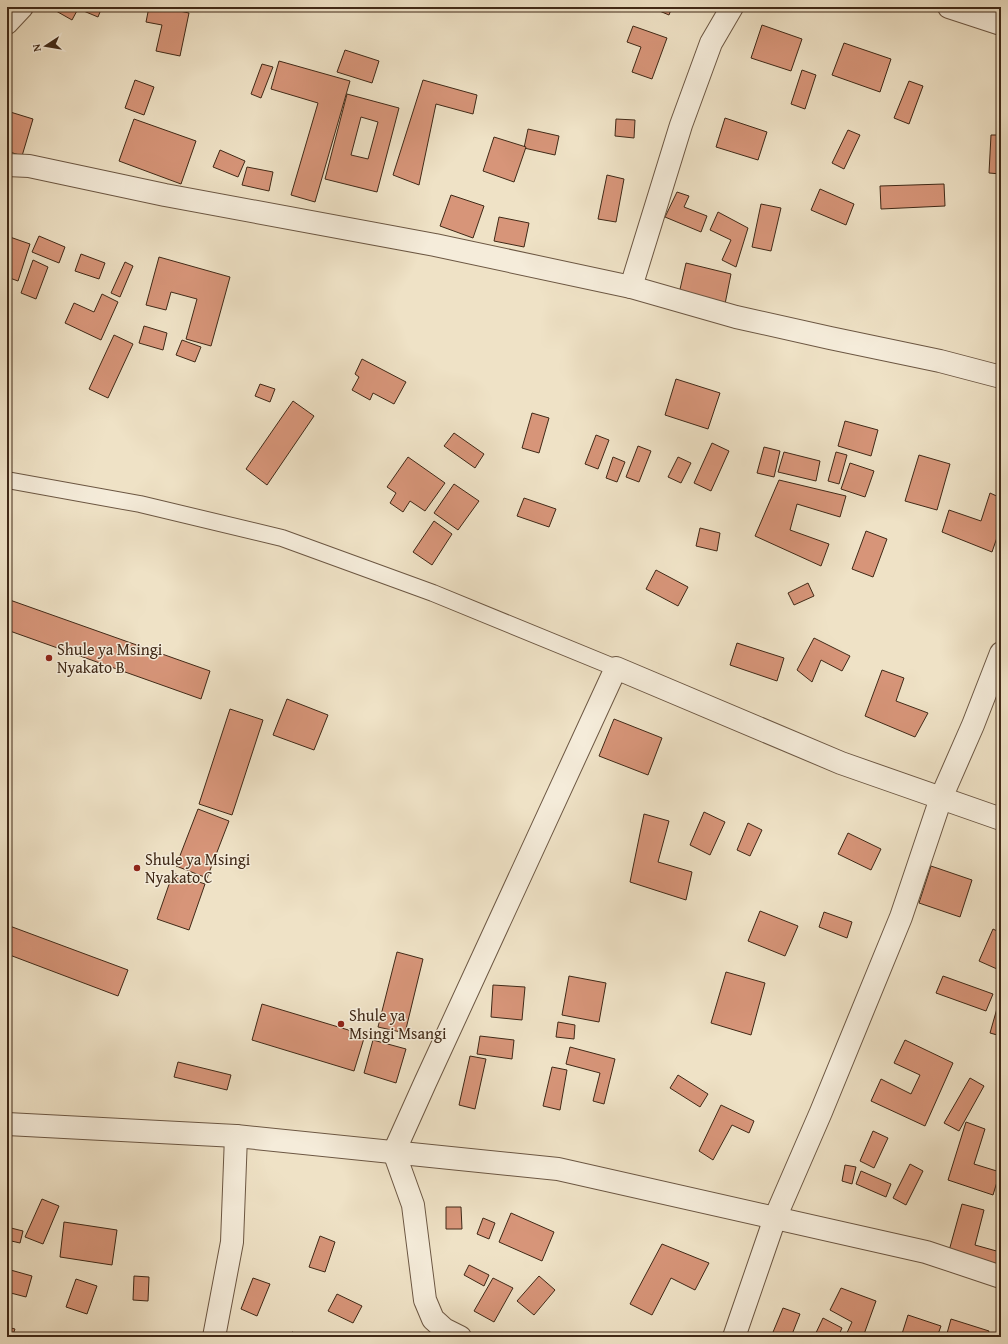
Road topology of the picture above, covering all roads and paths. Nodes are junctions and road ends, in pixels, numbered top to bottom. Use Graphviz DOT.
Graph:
graph roads {
  1 [pos="22,7"];
  2 [pos="732,7"];
  3 [pos="949,7"];
  4 [pos="7,23"];
  5 [pos="1001,24"];
  6 [pos="7,165"];
  7 [pos="631,286"];
  8 [pos="1001,376"];
  9 [pos="7,480"];
  10 [pos="1001,653"];
  11 [pos="616,668"];
  12 [pos="941,798"];
  13 [pos="1001,819"];
  14 [pos="7,1124"];
  15 [pos="236,1136"];
  16 [pos="394,1152"];
  17 [pos="775,1218"];
  18 [pos="1001,1277"];
  19 [pos="214,1337"];
  20 [pos="460,1337"];
  21 [pos="734,1337"];
  1 -- 4 [label="street"];
  2 -- 7 [label="street"];
  3 -- 5 [label="street"];
  6 -- 7 [label="street"];
  7 -- 8 [label="street"];
  9 -- 11 [label="lane"];
  10 -- 12 [label="street"];
  11 -- 12 [label="street"];
  11 -- 16 [label="street"];
  12 -- 13 [label="street"];
  12 -- 17 [label="street"];
  14 -- 15 [label="street"];
  15 -- 16 [label="street"];
  15 -- 19 [label="street"];
  16 -- 17 [label="street"];
  16 -- 20 [label="street"];
  17 -- 18 [label="street"];
  17 -- 21 [label="street"];
}
